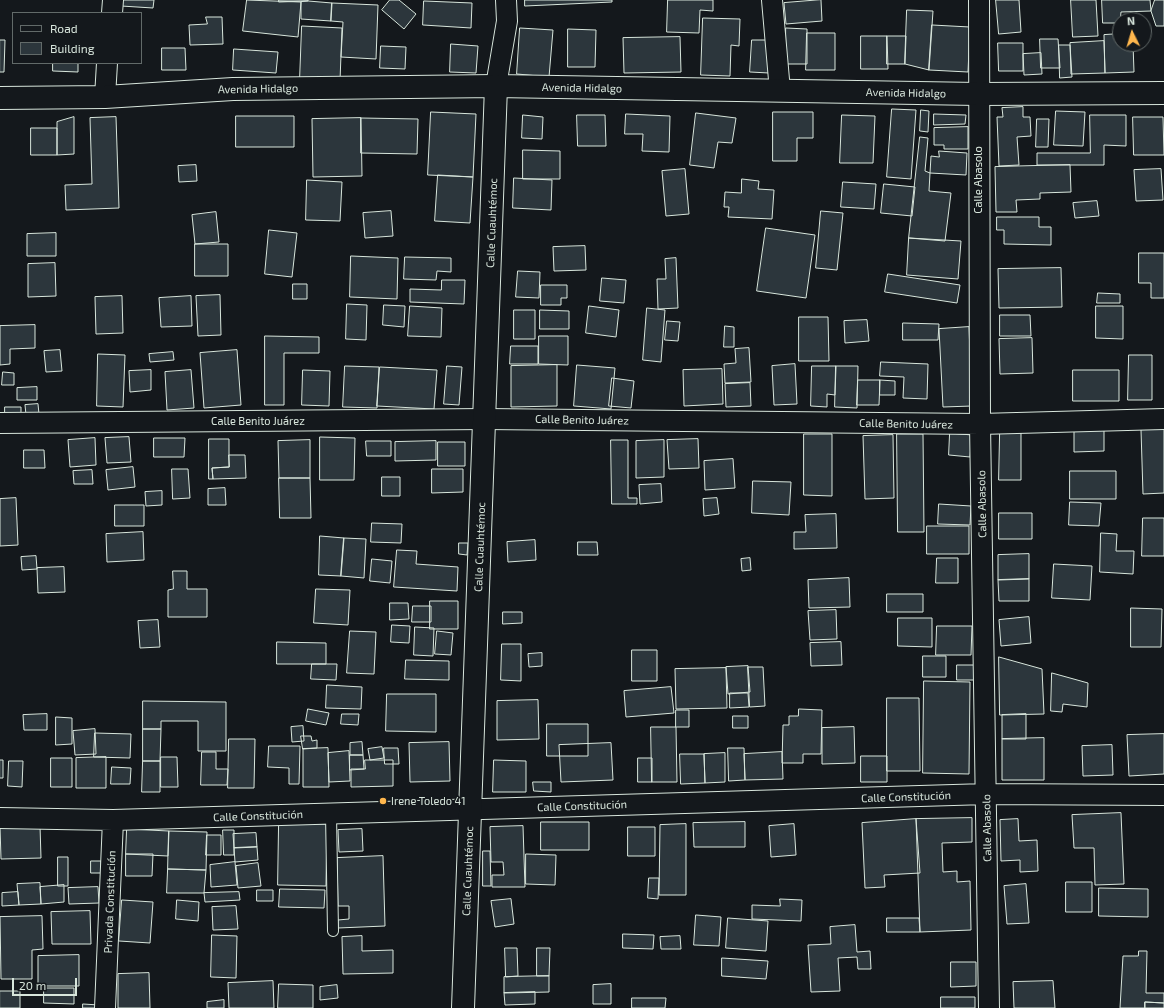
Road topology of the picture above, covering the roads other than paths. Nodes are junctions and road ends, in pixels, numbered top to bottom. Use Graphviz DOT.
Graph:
graph roads {
  1 [pos="113,0"];
  2 [pos="506,0"];
  3 [pos="772,0"];
  4 [pos="979,0"];
  5 [pos="112,12"];
  6 [pos="107,64"];
  7 [pos="496,86"];
  8 [pos="780,91"];
  9 [pos="1164,93"];
  10 [pos="978,94"];
  11 [pos="105,97"];
  12 [pos="0,98"];
  13 [pos="485,419"];
  14 [pos="1164,419"];
  15 [pos="0,423"];
  16 [pos="980,424"];
  17 [pos="987,794"];
  18 [pos="1164,795"];
  19 [pos="471,809"];
  20 [pos="331,814"];
  21 [pos="0,818"];
  22 [pos="113,820"];
  23 [pos="333,931"];
  24 [pos="105,1008"];
  25 [pos="463,1008"];
  26 [pos="989,1008"];
  1 -- 5 [label="street"];
  2 -- 7 [label="street"];
  3 -- 8 [label="street"];
  4 -- 10 [label="street, Calle Abasolo"];
  6 -- 11 [label="street"];
  7 -- 8 [label="street, Avenida Hidalgo"];
  7 -- 11 [label="street, Avenida Hidalgo"];
  7 -- 13 [label="street, Calle Cuauhtémoc"];
  8 -- 10 [label="street, Avenida Hidalgo"];
  9 -- 10 [label="street, Avenida Hidalgo"];
  10 -- 16 [label="street, Calle Abasolo"];
  11 -- 12 [label="street, Avenida Hidalgo"];
  13 -- 15 [label="street, Calle Benito Juárez"];
  13 -- 16 [label="street, Calle Benito Juárez"];
  13 -- 19 [label="street, Calle Cuauhtémoc"];
  14 -- 16 [label="street, Calle Benito Juárez"];
  16 -- 17 [label="street, Calle Abasolo"];
  17 -- 18 [label="street, Calle Constitución"];
  17 -- 19 [label="street, Calle Constitución"];
  17 -- 26 [label="street, Calle Abasolo"];
  19 -- 20 [label="street, Calle Constitución"];
  19 -- 25 [label="street, Calle Cuauhtémoc"];
  20 -- 22 [label="street, Calle Constitución"];
  20 -- 23 [label="lane"];
  21 -- 22 [label="street, Calle Constitución"];
  22 -- 24 [label="street, Privada Constitución"];
}
